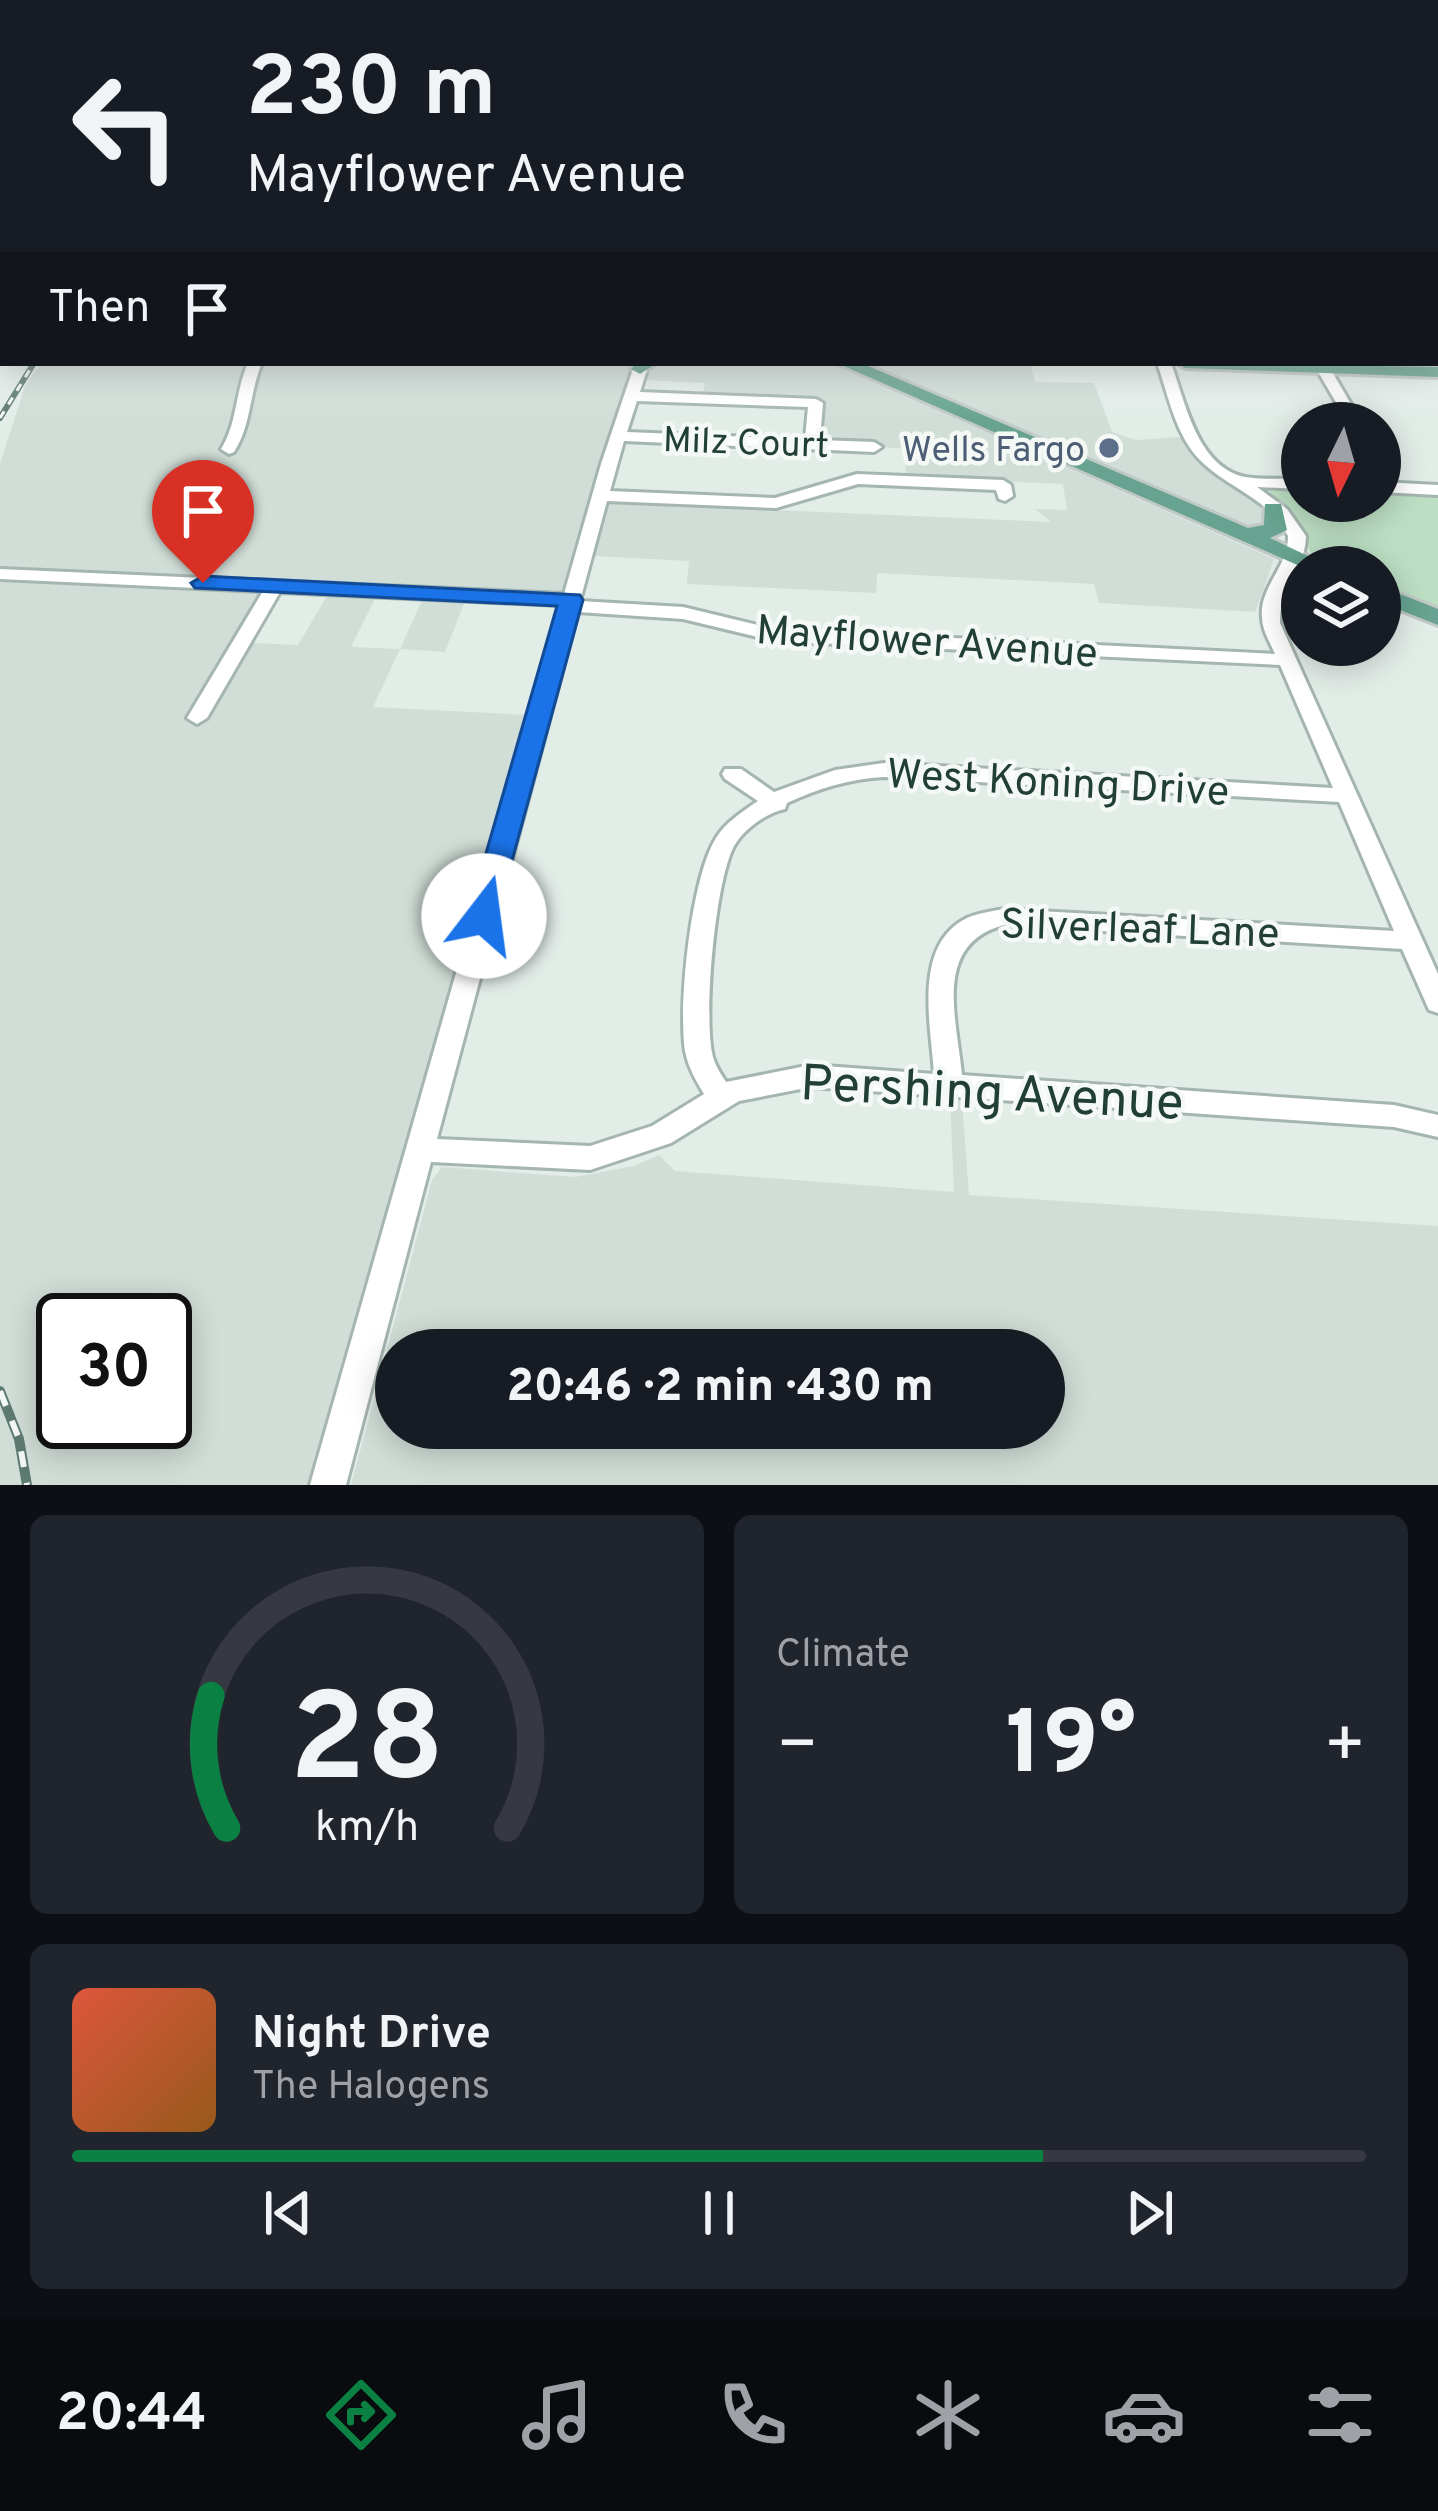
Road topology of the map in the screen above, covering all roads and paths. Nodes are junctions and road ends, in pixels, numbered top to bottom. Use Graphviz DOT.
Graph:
graph roads {
  1 [pos="254,366"];
  2 [pos="643,366"];
  3 [pos="853,366"];
  4 [pos="866,366"];
  5 [pos="1165,366"];
  6 [pos="1322,366"];
  7 [pos="1350,366"];
  8 [pos="1398,366"];
  9 [pos="1438,369"];
  10 [pos="881,378"];
  11 [pos="631,397"];
  12 [pos="1343,402"];
  13 [pos="618,436"];
  14 [pos="812,444"];
  15 [pos="874,447"];
  16 [pos="229,448"];
  17 [pos="1238,481"];
  18 [pos="1281,483"];
  19 [pos="1401,489"];
  20 [pos="1438,490"];
  21 [pos="600,496"];
  22 [pos="1005,496"];
  23 [pos="1274,508"];
  24 [pos="1246,535"];
  25 [pos="1295,546"];
  26 [pos="1281,550"];
  27 [pos="0,574"];
  28 [pos="1281,574"];
  29 [pos="275,586"];
  30 [pos="1401,602"];
  31 [pos="570,603"];
  32 [pos="1438,618"];
  33 [pos="1281,645"];
  34 [pos="1281,660"];
  35 [pos="1289,666"];
  36 [pos="197,718"];
  37 [pos="733,774"];
  38 [pos="1347,796"];
  39 [pos="777,804"];
  40 [pos="1411,941"];
  41 [pos="1438,1003"];
  42 [pos="949,1084"];
  43 [pos="720,1096"];
  44 [pos="1438,1126"];
  45 [pos="420,1150"];
  46 [pos="328,1485"];
  1 -- 16 [label="street"];
  2 -- 11 [label="street"];
  3 -- 10 [label="main road"];
  4 -- 10 [label="main road"];
  5 -- 17 [label="street"];
  6 -- 12 [label="street"];
  7 -- 9 [label="main road"];
  8 -- 9 [label="main road"];
  10 -- 24 [label="main road"];
  11 -- 13 [label="street"];
  11 -- 14 [label="street"];
  13 -- 14 [label="street, Milz Court"];
  13 -- 21 [label="street"];
  14 -- 15 [label="street, Milz Court"];
  17 -- 18 [label="street"];
  17 -- 23 [label="street"];
  19 -- 20 [label="street"];
  21 -- 22 [label="street"];
  21 -- 31 [label="street"];
  23 -- 24 [label="main road"];
  23 -- 25 [label="street"];
  24 -- 26 [label="main road"];
  27 -- 29 [label="street, Mayflower Avenue"];
  28 -- 33 [label="street"];
  29 -- 31 [label="street, Mayflower Avenue"];
  29 -- 36 [label="street"];
  30 -- 32 [label="main road"];
  31 -- 34 [label="street, Mayflower Avenue"];
  31 -- 45 [label="street"];
  35 -- 38 [label="street"];
  37 -- 39 [label="street"];
  38 -- 39 [label="street, West Koning Drive"];
  38 -- 40 [label="street"];
  39 -- 43 [label="street, West Koning Drive"];
  40 -- 41 [label="street"];
  40 -- 42 [label="street, Silverleaf Lane"];
  42 -- 43 [label="street, Pershing Avenue"];
  42 -- 44 [label="street, Pershing Avenue"];
  43 -- 45 [label="street, Pershing Avenue"];
  45 -- 46 [label="street"];
}
